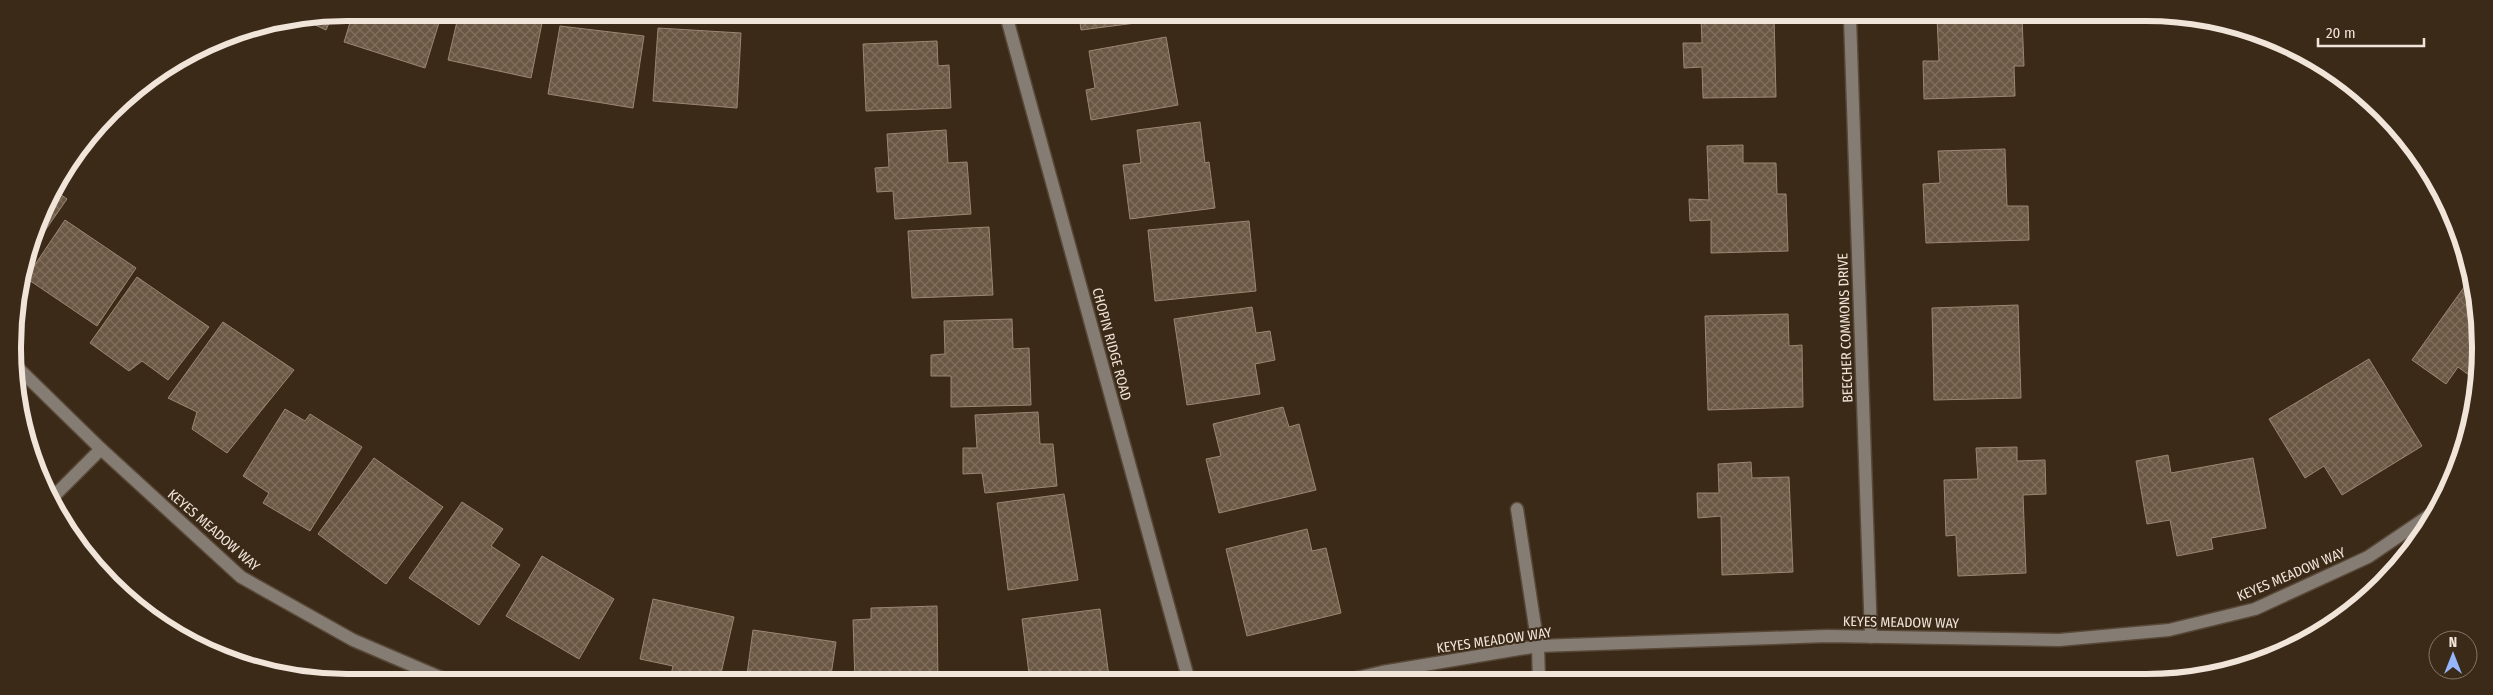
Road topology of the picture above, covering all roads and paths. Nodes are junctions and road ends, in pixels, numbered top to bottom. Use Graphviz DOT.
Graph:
graph roads {
  1 [pos="1008,21"];
  2 [pos="1850,21"];
  3 [pos="22,372"];
  4 [pos="101,449"];
  5 [pos="56,494"];
  6 [pos="1517,509"];
  7 [pos="2422,520"];
  8 [pos="1871,637"];
  9 [pos="1538,646"];
  10 [pos="433,674"];
  11 [pos="1186,674"];
  12 [pos="1373,674"];
  13 [pos="1539,674"];
  1 -- 11 [label="street, CHOPIN RIDGE ROAD"];
  2 -- 8 [label="street, BEECHER COMMONS DRIVE"];
  3 -- 4 [label="street, KEYES MEADOW WAY"];
  4 -- 5 [label="street"];
  4 -- 10 [label="street, KEYES MEADOW WAY"];
  6 -- 9 [label="street"];
  7 -- 8 [label="street, KEYES MEADOW WAY"];
  8 -- 9 [label="street, KEYES MEADOW WAY"];
  9 -- 12 [label="street, KEYES MEADOW WAY"];
  9 -- 13 [label="street"];
}
